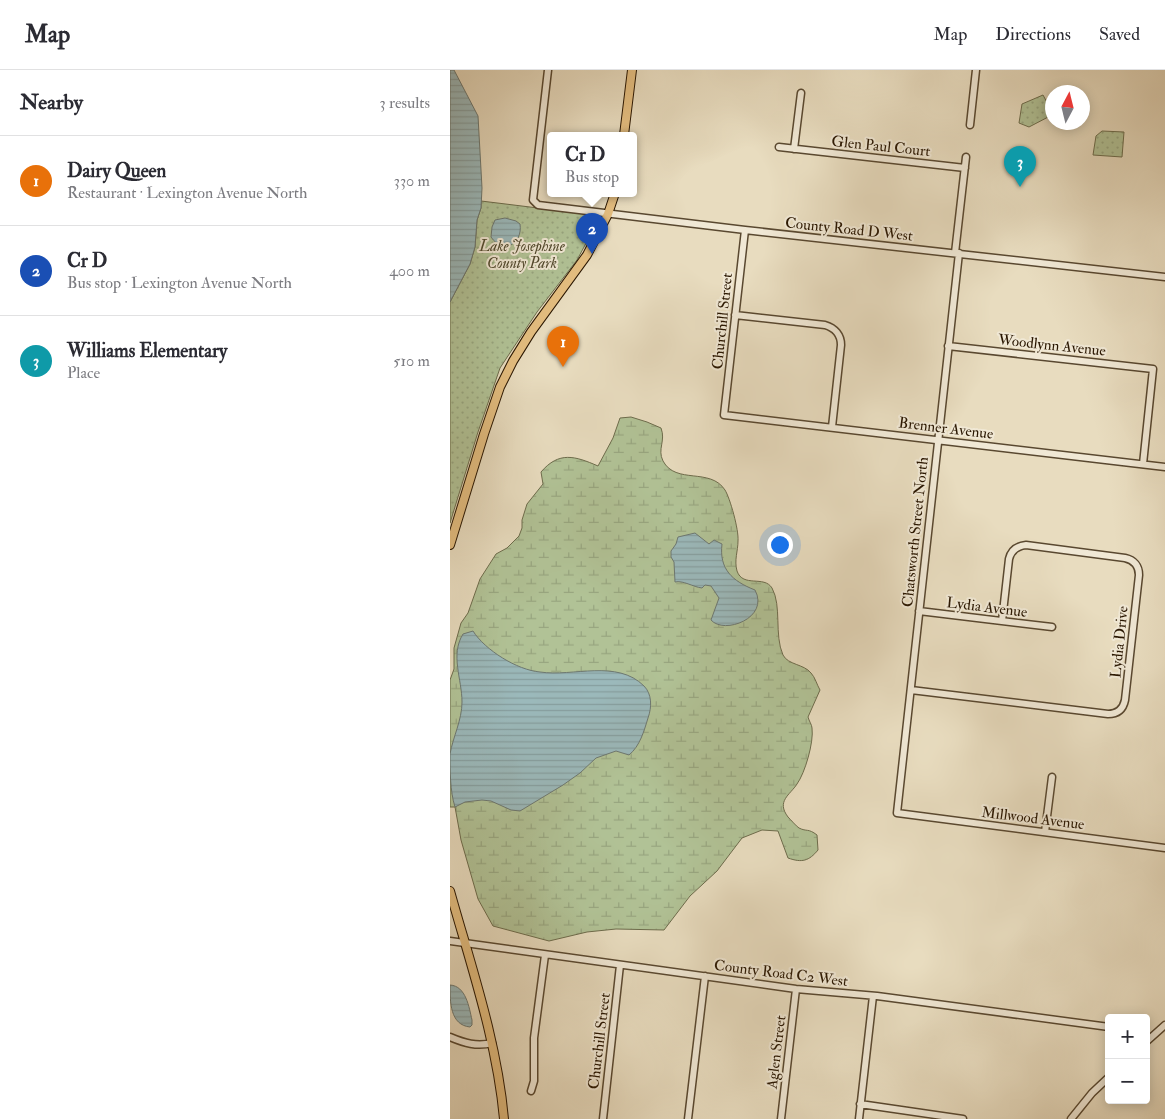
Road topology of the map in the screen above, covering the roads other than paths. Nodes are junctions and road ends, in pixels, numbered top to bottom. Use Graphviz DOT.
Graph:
graph roads {
  1 [pos="548,70"];
  2 [pos="632,70"];
  3 [pos="976,70"];
  4 [pos="801,93"];
  5 [pos="970,125"];
  6 [pos="624,132"];
  7 [pos="779,147"];
  8 [pos="794,149"];
  9 [pos="966,157"];
  10 [pos="965,168"];
  11 [pos="614,197"];
  12 [pos="608,214"];
  13 [pos="745,230"];
  14 [pos="957,253"];
  15 [pos="1165,276"];
  16 [pos="735,315"];
  17 [pos="948,346"];
  18 [pos="724,415"];
  19 [pos="832,427"];
  20 [pos="938,440"];
  21 [pos="1143,464"];
  22 [pos="1165,467"];
  23 [pos="450,545"];
  24 [pos="919,611"];
  25 [pos="1002,621"];
  26 [pos="1052,627"];
  27 [pos="911,690"];
  28 [pos="1052,777"];
  29 [pos="898,813"];
  30 [pos="1045,832"];
  31 [pos="1165,848"];
  32 [pos="450,891"];
  33 [pos="450,941"];
  34 [pos="465,943"];
  35 [pos="545,955"];
  36 [pos="620,965"];
  37 [pos="705,976"];
  38 [pos="796,989"];
  39 [pos="873,996"];
  40 [pos="1165,1025"];
  41 [pos="1105,1027"];
  42 [pos="450,1037"];
  43 [pos="1150,1038"];
  44 [pos="492,1043"];
  45 [pos="1105,1081"];
  46 [pos="531,1091"];
  47 [pos="860,1104"];
  48 [pos="504,1119"];
  49 [pos="603,1119"];
  50 [pos="688,1119"];
  51 [pos="781,1119"];
  52 [pos="858,1119"];
  53 [pos="963,1119"];
  54 [pos="1071,1119"];
  1 -- 12 [label="street, County Road D West"];
  2 -- 6 [label="main road"];
  3 -- 5 [label="street"];
  4 -- 8 [label="street"];
  7 -- 8 [label="street, Glen Paul Court"];
  8 -- 10 [label="street, Glen Paul Court"];
  9 -- 10 [label="street, Chatsworth Street North"];
  10 -- 14 [label="street, Chatsworth Street North"];
  11 -- 12 [label="main road"];
  12 -- 13 [label="street, County Road D West"];
  12 -- 23 [label="main road"];
  13 -- 14 [label="street, County Road D West"];
  13 -- 16 [label="street, Churchill Street"];
  14 -- 15 [label="street, County Road D West"];
  14 -- 17 [label="street, Chatsworth Street North"];
  16 -- 18 [label="street, Churchill Street"];
  16 -- 19 [label="street"];
  17 -- 20 [label="street, Chatsworth Street North"];
  17 -- 21 [label="street, Woodlynn Avenue"];
  18 -- 19 [label="street, Brenner Avenue"];
  19 -- 20 [label="street, Brenner Avenue"];
  20 -- 21 [label="street, Brenner Avenue"];
  20 -- 24 [label="street, Chatsworth Street North"];
  21 -- 22 [label="street, Brenner Avenue"];
  24 -- 25 [label="street, Lydia Avenue"];
  24 -- 27 [label="street, Chatsworth Street North"];
  25 -- 26 [label="street, Lydia Avenue"];
  25 -- 27 [label="street, Lydia Drive"];
  27 -- 29 [label="street, Chatsworth Street North"];
  28 -- 30 [label="street"];
  29 -- 30 [label="street, Millwood Avenue"];
  30 -- 31 [label="street, Millwood Avenue"];
  32 -- 34 [label="main road"];
  33 -- 34 [label="street, County Road C2 West"];
  34 -- 35 [label="street, County Road C2 West"];
  34 -- 44 [label="main road"];
  35 -- 36 [label="street, County Road C2 West"];
  35 -- 46 [label="street"];
  36 -- 37 [label="street, County Road C2 West"];
  36 -- 49 [label="street, Churchill Street"];
  37 -- 38 [label="street, County Road C2 West"];
  37 -- 50 [label="street"];
  38 -- 39 [label="street, County Road C2 West"];
  38 -- 51 [label="street, Aglen Street"];
  39 -- 41 [label="street, County Road C2 West"];
  39 -- 47 [label="street"];
  40 -- 43 [label="street"];
  42 -- 44 [label="street"];
  44 -- 48 [label="main road"];
  45 -- 54 [label="street"];
  47 -- 52 [label="street"];
  47 -- 53 [label="street"];
}
